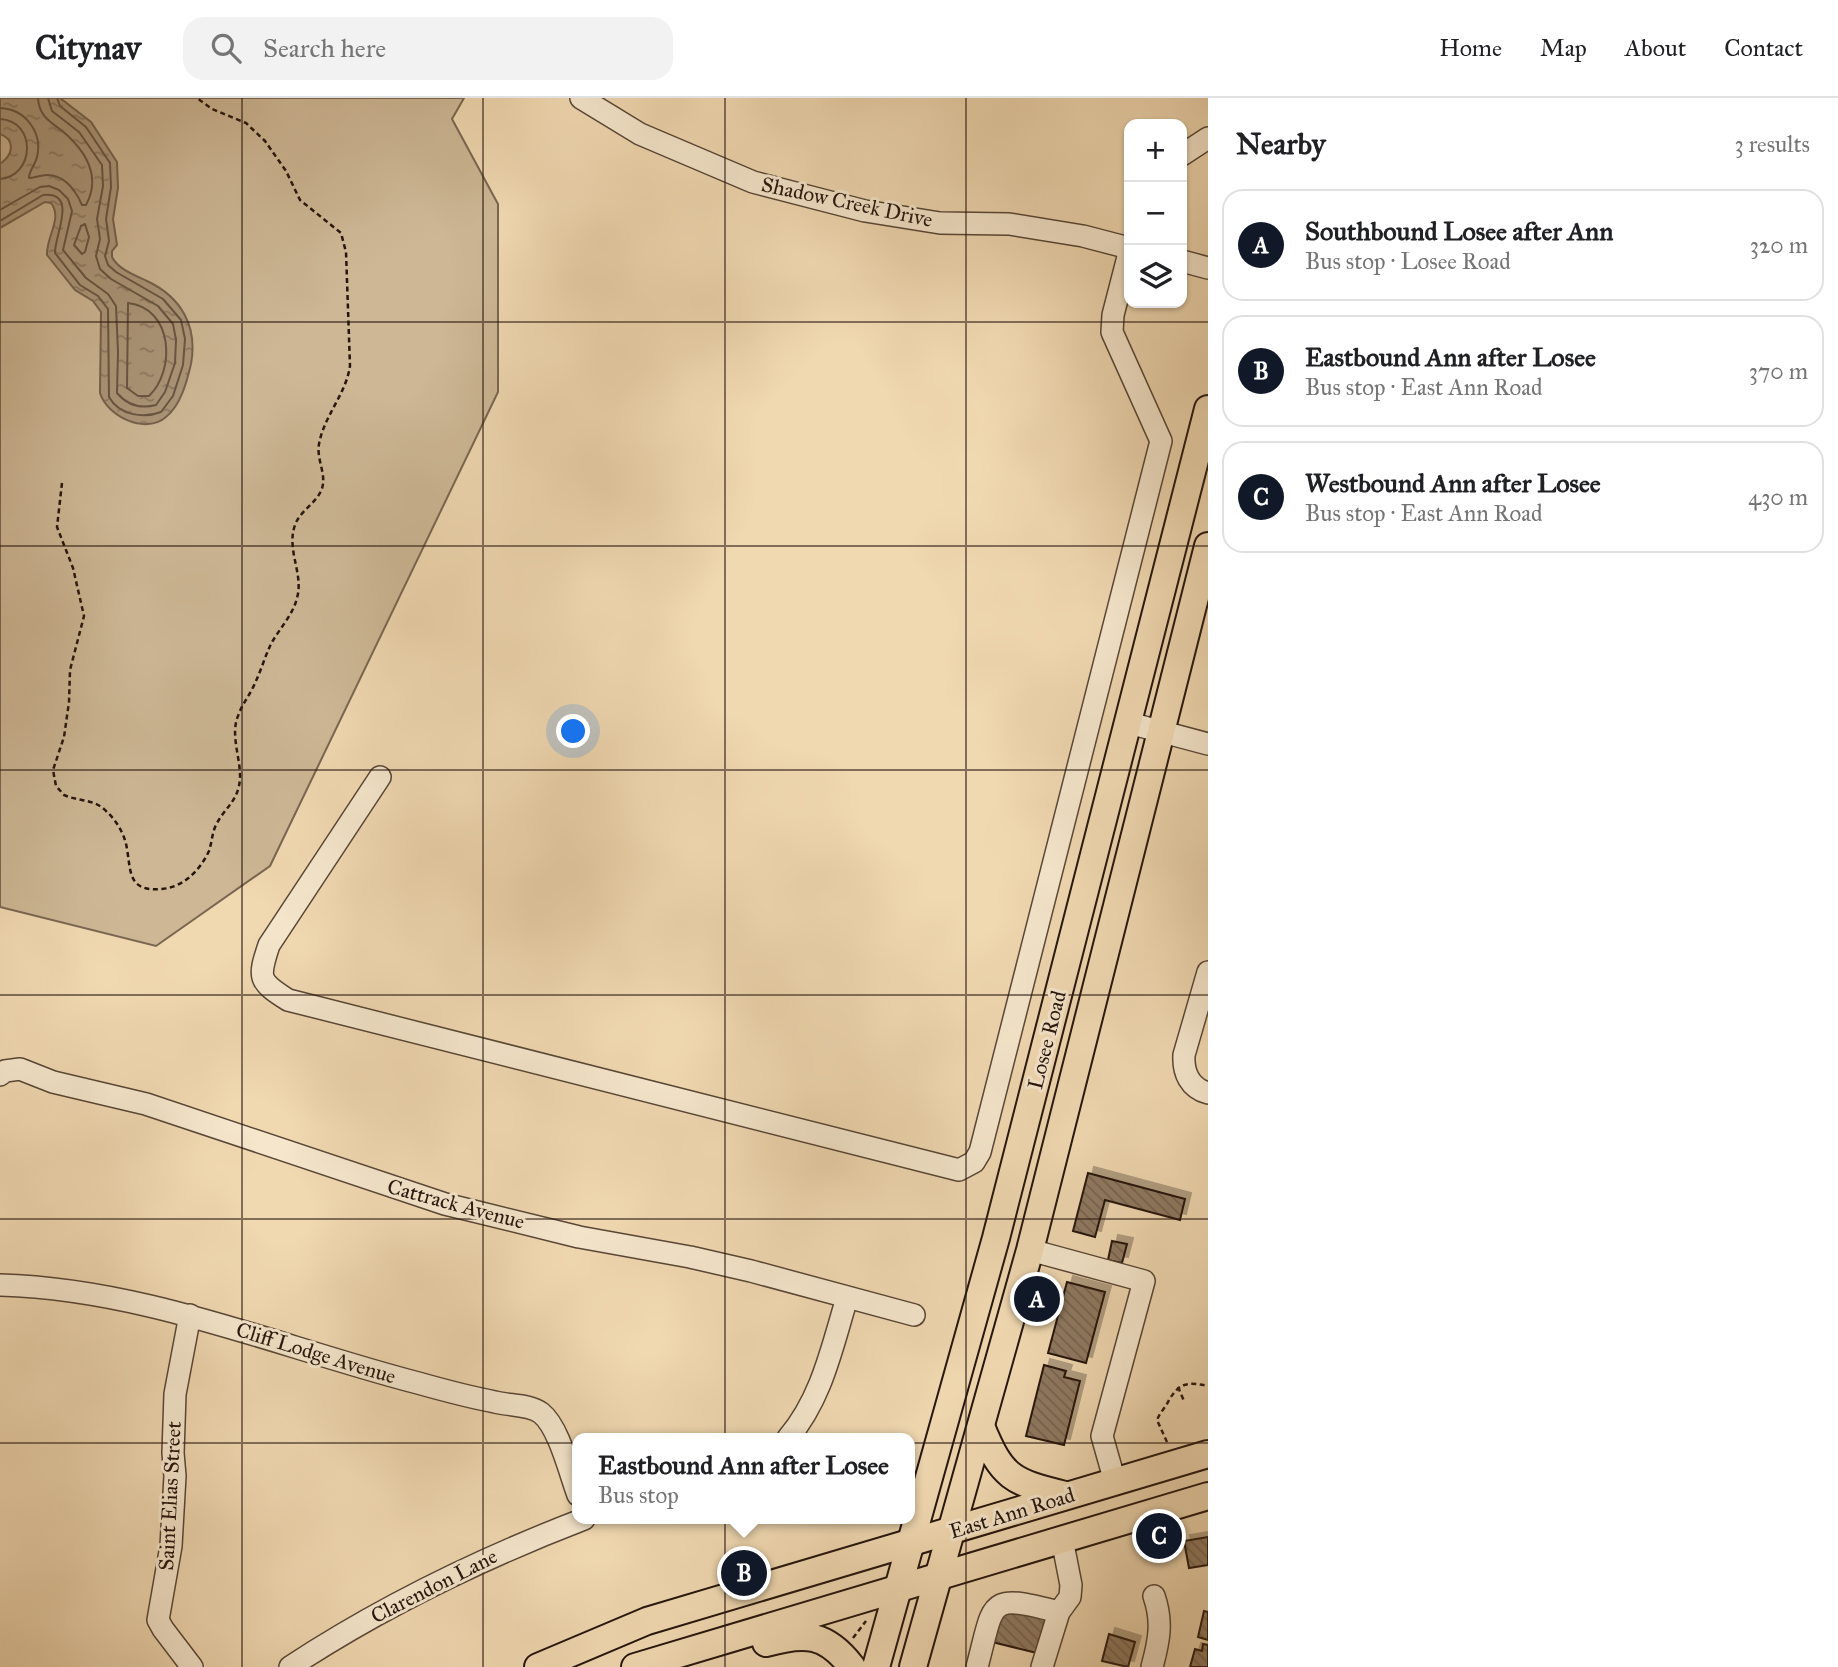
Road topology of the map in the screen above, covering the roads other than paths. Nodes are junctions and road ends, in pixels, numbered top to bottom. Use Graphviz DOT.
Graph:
graph roads {
  1 [pos="581,98"];
  2 [pos="1208,138"];
  3 [pos="1187,152"];
  4 [pos="1124,249"];
  5 [pos="1187,262"];
  6 [pos="1208,268"];
  7 [pos="1124,272"];
  8 [pos="1208,409"];
  9 [pos="1208,545"];
  10 [pos="1129,723"];
  11 [pos="1162,731"];
  12 [pos="1208,744"];
  13 [pos="380,776"];
  14 [pos="1208,972"];
  15 [pos="3,1073"];
  16 [pos="1200,1088"];
  17 [pos="1030,1250"];
  18 [pos="0,1285"];
  19 [pos="847,1298"];
  20 [pos="190,1315"];
  21 [pos="915,1315"];
  22 [pos="981,1426"];
  23 [pos="792,1433"];
  24 [pos="1208,1454"];
  25 [pos="572,1479"];
  26 [pos="1115,1482"];
  27 [pos="1070,1496"];
  28 [pos="1208,1496"];
  29 [pos="572,1524"];
  30 [pos="951,1532"];
  31 [pos="1062,1539"];
  32 [pos="911,1544"];
  33 [pos="938,1576"];
  34 [pos="897,1588"];
  35 [pos="1154,1596"];
  36 [pos="1059,1612"];
  37 [pos="677,1653"];
  38 [pos="850,1657"];
  39 [pos="640,1666"];
  40 [pos="192,1667"];
  41 [pos="290,1667"];
  42 [pos="538,1667"];
  43 [pos="876,1667"];
  44 [pos="913,1667"];
  45 [pos="977,1667"];
  46 [pos="1042,1667"];
  47 [pos="1152,1667"];
  1 -- 4 [label="street, Shadow Creek Drive"];
  2 -- 3 [label="street"];
  5 -- 6 [label="street"];
  7 -- 13 [label="street"];
  8 -- 10 [label="main road, Losee Road"];
  9 -- 11 [label="main road, Losee Road"];
  10 -- 11 [label="street"];
  10 -- 32 [label="main road, Losee Road"];
  11 -- 12 [label="street"];
  11 -- 17 [label="main road, Losee Road"];
  14 -- 16 [label="street"];
  15 -- 19 [label="street, Cattrack Avenue"];
  17 -- 22 [label="main road, Losee Road"];
  17 -- 26 [label="street"];
  18 -- 20 [label="street, Cliff Lodge Avenue"];
  19 -- 21 [label="street, Cattrack Avenue"];
  19 -- 23 [label="street"];
  20 -- 25 [label="street, Cliff Lodge Avenue"];
  20 -- 40 [label="street, Saint Elias Street"];
  22 -- 27 [label="main road"];
  22 -- 30 [label="main road, Losee Road"];
  24 -- 26 [label="main road, East Ann Road"];
  26 -- 27 [label="main road, East Ann Road"];
  27 -- 30 [label="main road, East Ann Road"];
  28 -- 31 [label="main road, East Ann Road"];
  29 -- 41 [label="street, Clarendon Lane"];
  30 -- 32 [label="main road, East Ann Road"];
  30 -- 33 [label="main road, Losee Road"];
  31 -- 33 [label="main road, East Ann Road"];
  31 -- 36 [label="street"];
  32 -- 34 [label="main road, Losee Road"];
  32 -- 42 [label="main road, East Ann Road"];
  33 -- 34 [label="main road, East Ann Road"];
  33 -- 44 [label="main road, Losee Road"];
  34 -- 37 [label="main road, East Ann Road"];
  34 -- 43 [label="main road, Losee Road"];
  35 -- 47 [label="street"];
  36 -- 45 [label="street"];
  36 -- 46 [label="street"];
  37 -- 38 [label="main road"];
  37 -- 39 [label="main road, East Ann Road"];
}
